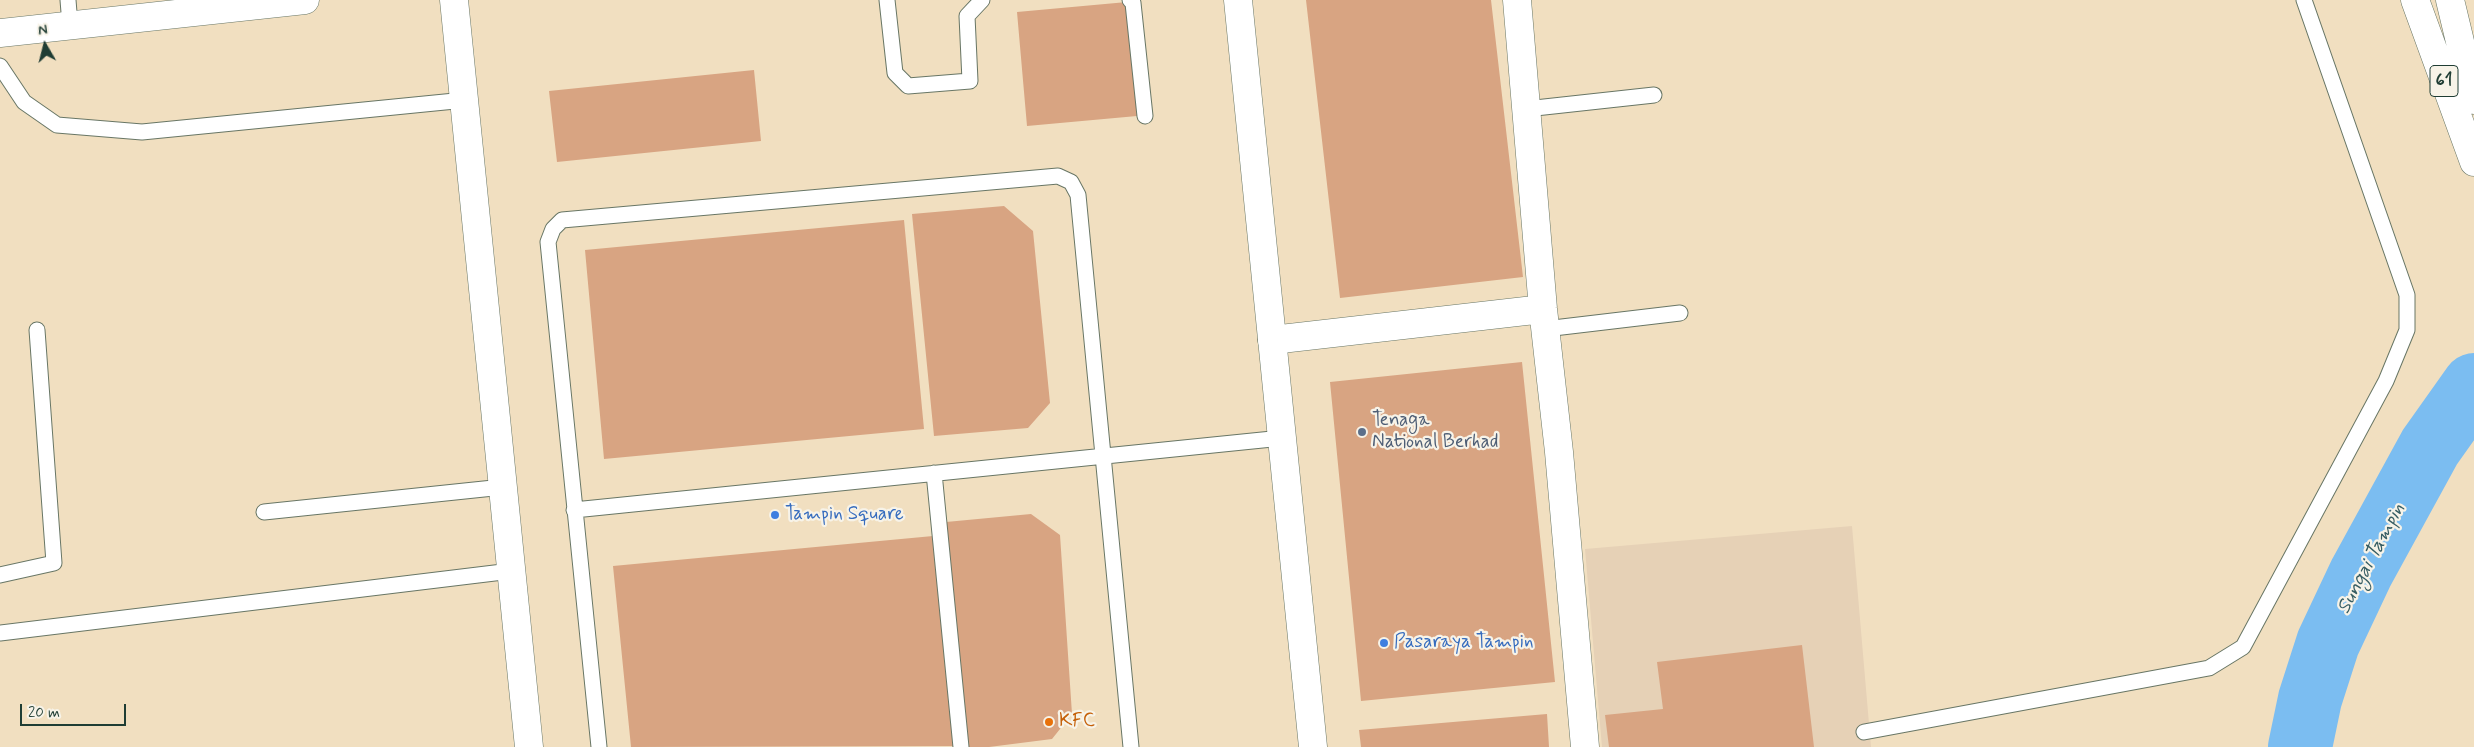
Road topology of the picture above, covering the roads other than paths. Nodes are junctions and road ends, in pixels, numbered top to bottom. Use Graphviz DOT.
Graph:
graph roads {
  1 [pos="305,0"];
  2 [pos="454,0"];
  3 [pos="888,0"];
  4 [pos="982,0"];
  5 [pos="1130,0"];
  6 [pos="1238,0"];
  7 [pos="1517,0"];
  8 [pos="2304,0"];
  9 [pos="2415,0"];
  10 [pos="2450,0"];
  11 [pos="69,13"];
  12 [pos="0,33"];
  13 [pos="0,66"];
  14 [pos="1654,95"];
  15 [pos="465,100"];
  16 [pos="2474,100"];
  17 [pos="1526,109"];
  18 [pos="1145,116"];
  19 [pos="2474,162"];
  20 [pos="1680,313"];
  21 [pos="1544,319"];
  22 [pos="37,330"];
  23 [pos="1272,340"];
  24 [pos="1282,438"];
  25 [pos="1104,456"];
  26 [pos="934,473"];
  27 [pos="503,487"];
  28 [pos="574,510"];
  29 [pos="264,512"];
  30 [pos="511,571"];
  31 [pos="0,575"];
  32 [pos="0,632"];
  33 [pos="1864,732"];
  34 [pos="529,747"];
  35 [pos="599,747"];
  36 [pos="962,747"];
  37 [pos="1131,747"];
  38 [pos="1313,747"];
  39 [pos="1585,747"];
  1 -- 11 [label="street"];
  2 -- 15 [label="street"];
  3 -- 4 [label="lane"];
  5 -- 18 [label="lane"];
  6 -- 23 [label="street"];
  7 -- 17 [label="street"];
  8 -- 33 [label="lane"];
  9 -- 19 [label="street, 61"];
  10 -- 16 [label="street, 61"];
  11 -- 12 [label="street"];
  13 -- 15 [label="lane"];
  14 -- 17 [label="lane"];
  15 -- 27 [label="street"];
  17 -- 21 [label="street"];
  20 -- 21 [label="lane"];
  21 -- 23 [label="street"];
  21 -- 39 [label="street"];
  22 -- 31 [label="lane"];
  23 -- 24 [label="street"];
  24 -- 25 [label="lane"];
  24 -- 38 [label="street"];
  25 -- 26 [label="lane"];
  25 -- 28 [label="lane"];
  25 -- 37 [label="lane"];
  26 -- 28 [label="lane"];
  26 -- 36 [label="lane"];
  27 -- 29 [label="lane"];
  27 -- 30 [label="street"];
  28 -- 35 [label="lane"];
  30 -- 32 [label="lane"];
  30 -- 34 [label="street"];
}
